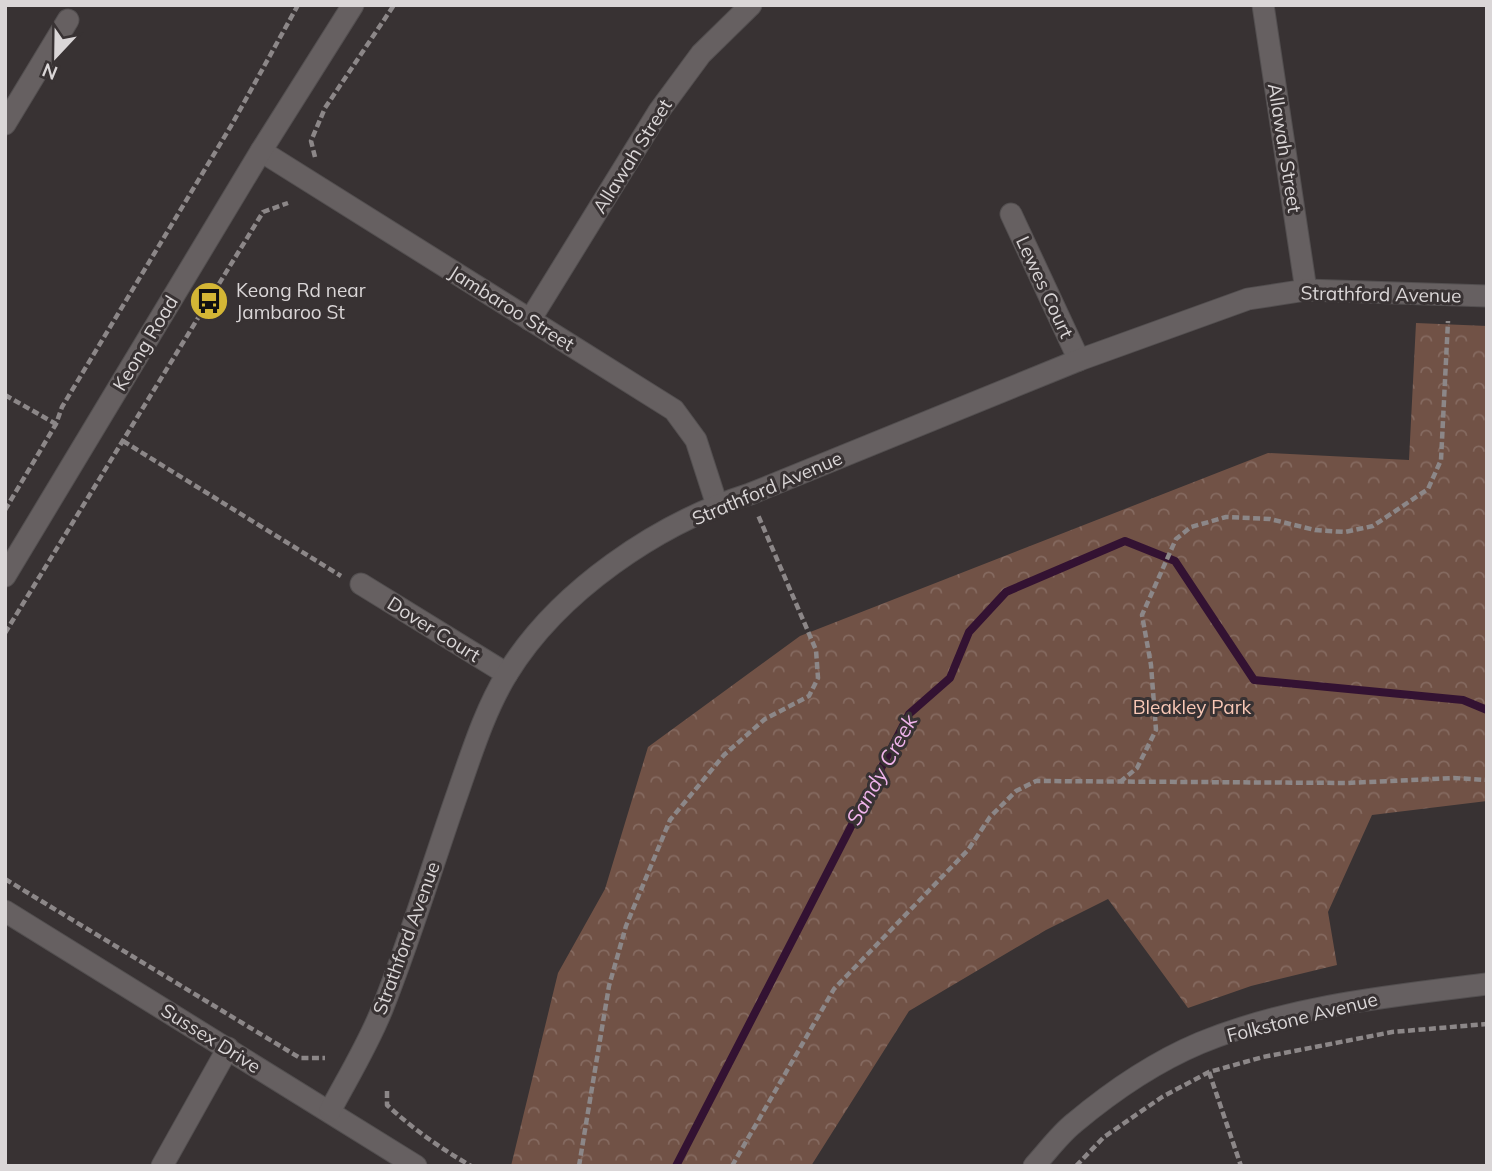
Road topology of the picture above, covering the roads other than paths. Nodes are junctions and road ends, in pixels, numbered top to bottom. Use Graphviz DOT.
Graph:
graph roads {
  1 [pos="353,5"];
  2 [pos="751,5"];
  3 [pos="1263,5"];
  4 [pos="68,20"];
  5 [pos="5,124"];
  6 [pos="261,151"];
  7 [pos="1011,214"];
  8 [pos="1306,290"];
  9 [pos="1487,296"];
  10 [pos="530,320"];
  11 [pos="1079,360"];
  12 [pos="717,505"];
  13 [pos="5,576"];
  14 [pos="361,584"];
  15 [pos="507,674"];
  16 [pos="5,911"];
  17 [pos="1487,985"];
  18 [pos="228,1048"];
  19 [pos="330,1111"];
  20 [pos="162,1166"];
  21 [pos="416,1166"];
  22 [pos="1034,1166"];
  1 -- 6 [label="street, Keong Road"];
  2 -- 10 [label="street, Allawah Street"];
  3 -- 8 [label="street, Allawah Street"];
  4 -- 5 [label="street"];
  6 -- 10 [label="street, Jambaroo Street"];
  6 -- 13 [label="street, Keong Road"];
  7 -- 11 [label="street, Lewes Court"];
  8 -- 9 [label="street, Strathford Avenue"];
  8 -- 11 [label="street, Strathford Avenue"];
  10 -- 12 [label="street, Jambaroo Street"];
  11 -- 12 [label="street, Strathford Avenue"];
  12 -- 15 [label="street, Strathford Avenue"];
  14 -- 15 [label="street, Dover Court"];
  15 -- 19 [label="street, Strathford Avenue"];
  16 -- 18 [label="street, Sussex Drive"];
  17 -- 22 [label="street, Folkstone Avenue"];
  18 -- 19 [label="street, Sussex Drive"];
  18 -- 20 [label="street"];
  19 -- 21 [label="street, Sussex Drive"];
}
